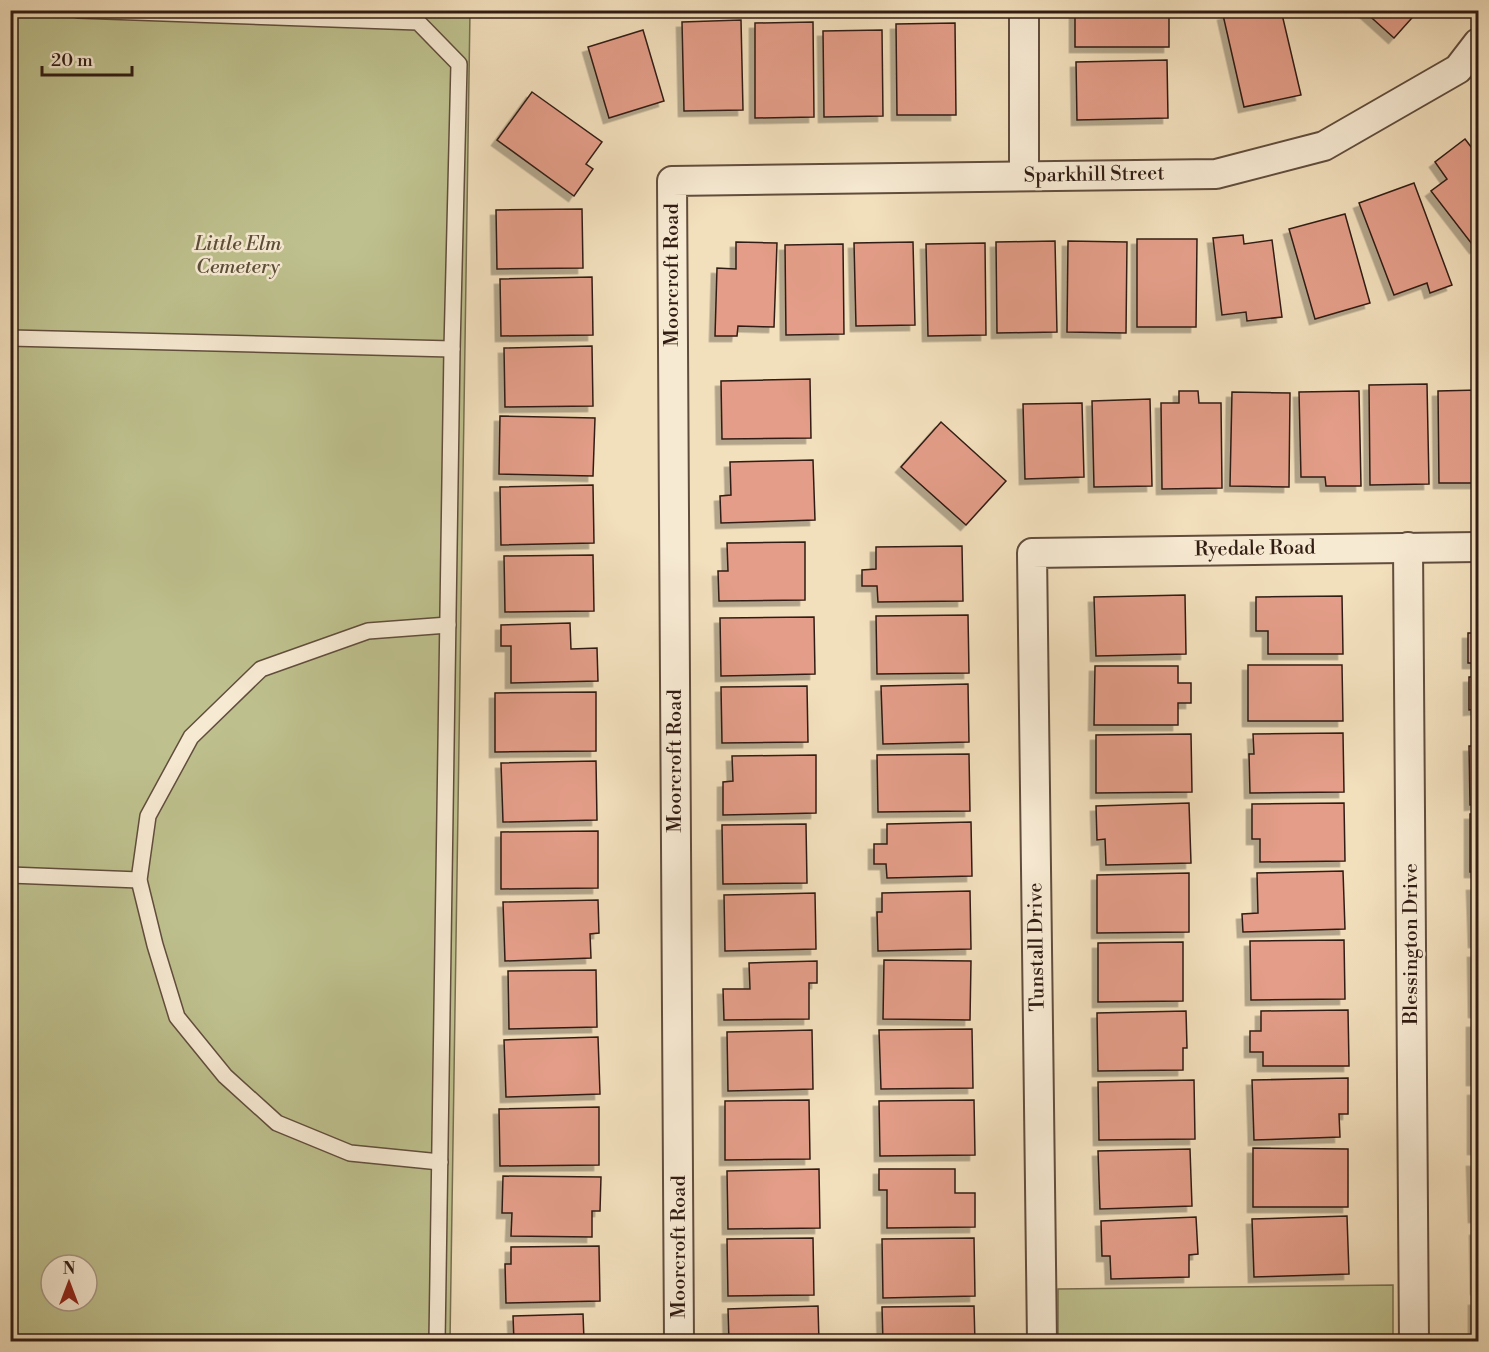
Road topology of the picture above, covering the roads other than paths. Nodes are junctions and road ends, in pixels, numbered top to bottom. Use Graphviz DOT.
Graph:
graph roads {
  1 [pos="78,10"];
  2 [pos="1024,10"];
  3 [pos="1479,43"];
  4 [pos="1024,176"];
  5 [pos="672,181"];
  6 [pos="10,338"];
  7 [pos="452,349"];
  8 [pos="1408,547"];
  9 [pos="1479,547"];
  10 [pos="1032,553"];
  11 [pos="448,625"];
  12 [pos="10,875"];
  13 [pos="139,880"];
  14 [pos="440,1162"];
  15 [pos="437,1341"];
  16 [pos="679,1341"];
  17 [pos="1042,1341"];
  18 [pos="1414,1341"];
  1 -- 7 [label="lane"];
  2 -- 4 [label="street"];
  3 -- 4 [label="street, Sparkhill Street"];
  4 -- 5 [label="street, Sparkhill Street"];
  5 -- 16 [label="street, Moorcroft Road"];
  6 -- 7 [label="lane"];
  7 -- 11 [label="lane"];
  8 -- 9 [label="street, Ryedale Road"];
  8 -- 10 [label="street, Ryedale Road"];
  8 -- 18 [label="street, Blessington Drive"];
  10 -- 17 [label="street, Tunstall Drive"];
  11 -- 13 [label="lane"];
  11 -- 14 [label="lane"];
  12 -- 13 [label="lane"];
  13 -- 14 [label="lane"];
  14 -- 15 [label="lane"];
}
